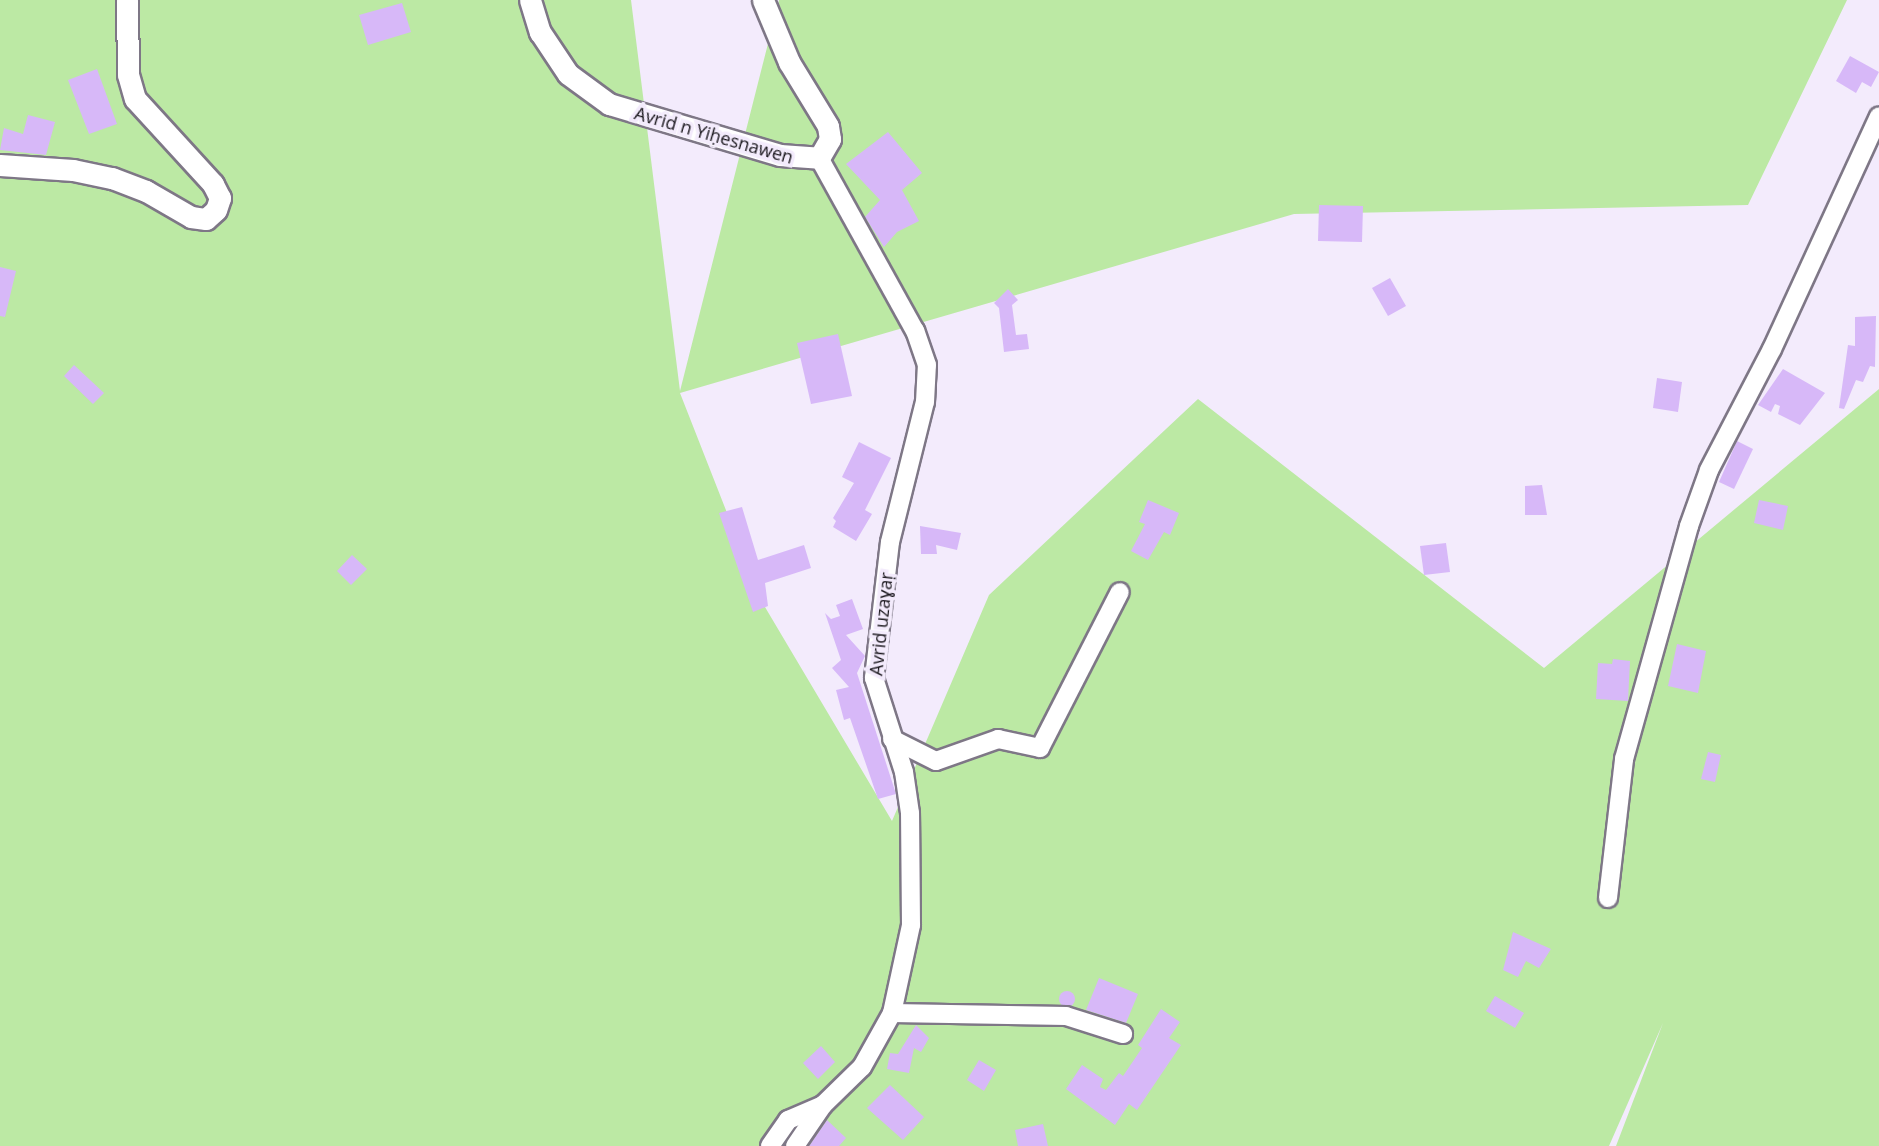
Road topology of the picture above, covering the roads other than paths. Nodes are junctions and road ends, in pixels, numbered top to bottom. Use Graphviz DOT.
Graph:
graph roads {
  1 [pos="127,0"];
  2 [pos="530,0"];
  3 [pos="764,0"];
  4 [pos="1879,116"];
  5 [pos="819,158"];
  6 [pos="0,165"];
  7 [pos="1120,592"];
  8 [pos="892,738"];
  9 [pos="1608,898"];
  10 [pos="892,1013"];
  11 [pos="1123,1034"];
  12 [pos="823,1105"];
  13 [pos="771,1146"];
  14 [pos="795,1146"];
  1 -- 6 [label="street"];
  2 -- 5 [label="street, Avrid n Yiḥesnawen"];
  3 -- 5 [label="street, Avrid n Yiḥesnawen"];
  4 -- 9 [label="street"];
  5 -- 8 [label="street, Avrid uzaɣaṛ"];
  7 -- 8 [label="street"];
  8 -- 10 [label="street, Avrid uzaɣaṛ"];
  10 -- 11 [label="street"];
  10 -- 12 [label="street, Avrid uzaɣaṛ"];
  12 -- 13 [label="street, Avrid uzaɣaṛ"];
  12 -- 14 [label="street"];
}
